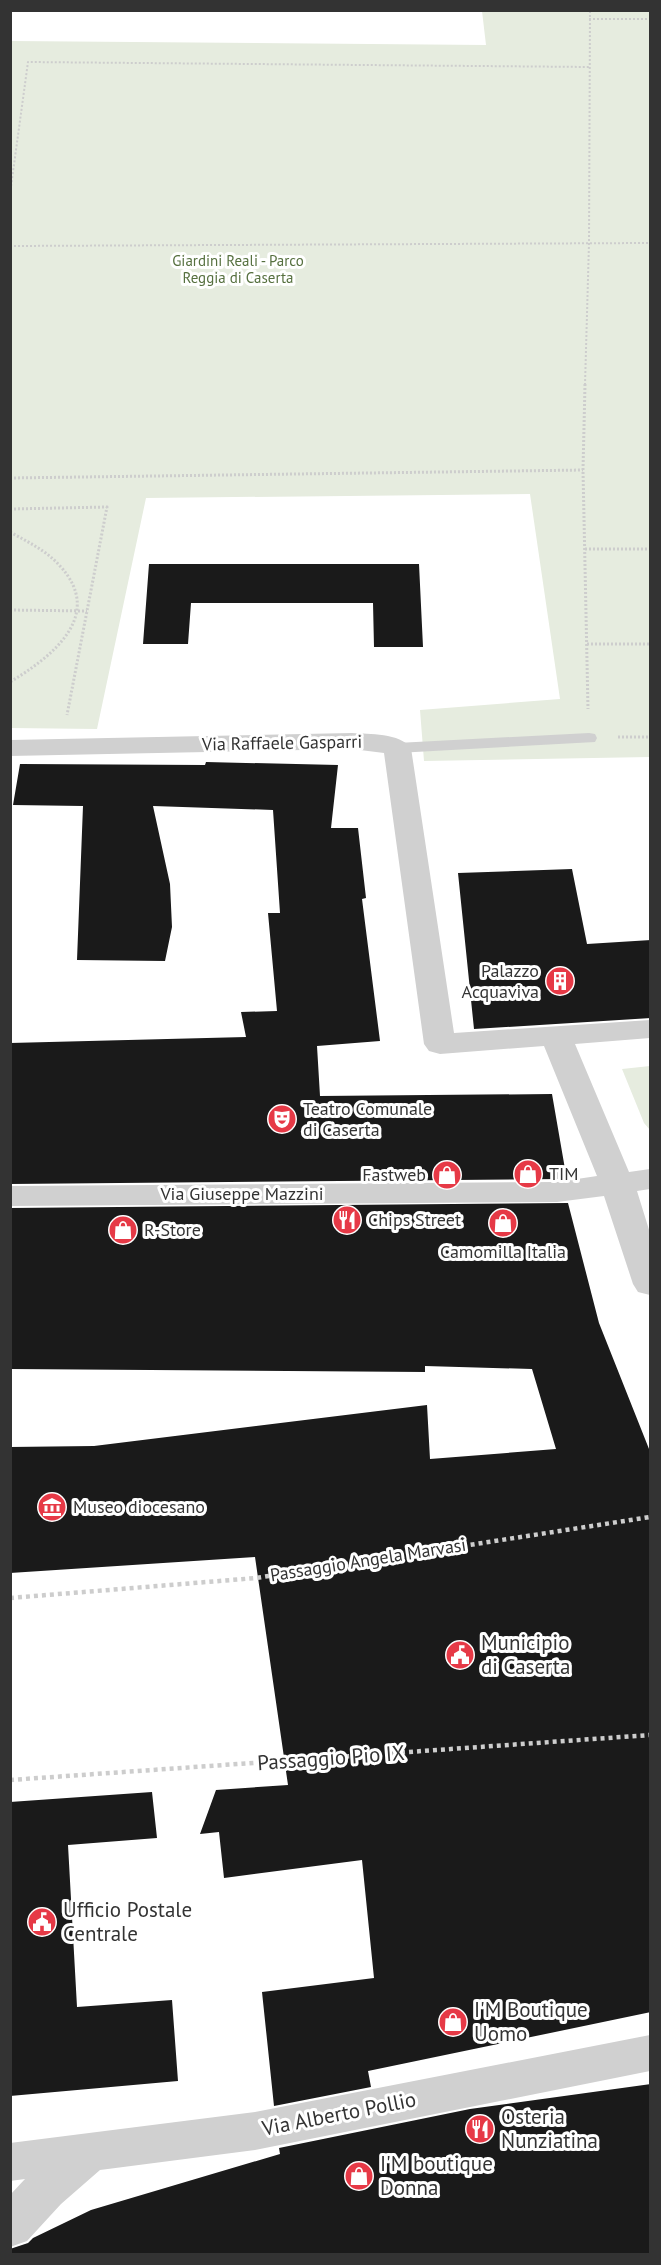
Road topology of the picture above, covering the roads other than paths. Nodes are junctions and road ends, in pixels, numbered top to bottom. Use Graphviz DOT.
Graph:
graph roads {
  1 [pos="589,738"];
  2 [pos="10,748"];
  3 [pos="397,748"];
  4 [pos="651,1029"];
  5 [pos="556,1036"];
  6 [pos="651,1179"];
  7 [pos="620,1194"];
  8 [pos="10,1196"];
  9 [pos="651,1284"];
  10 [pos="651,2053"];
  11 [pos="89,2152"];
  12 [pos="18,2161"];
  13 [pos="10,2227"];
  1 -- 3 [label="lane"];
  2 -- 3 [label="street, Via Raffaele Gasparri"];
  3 -- 5 [label="street"];
  4 -- 5 [label="street"];
  5 -- 7 [label="street"];
  6 -- 7 [label="street, Via Giuseppe Mazzini"];
  7 -- 8 [label="street, Via Giuseppe Mazzini"];
  7 -- 9 [label="street"];
  10 -- 11 [label="street, Via Alberto Pollio"];
  11 -- 12 [label="street, Via Alberto Pollio"];
  11 -- 13 [label="street"];
}
